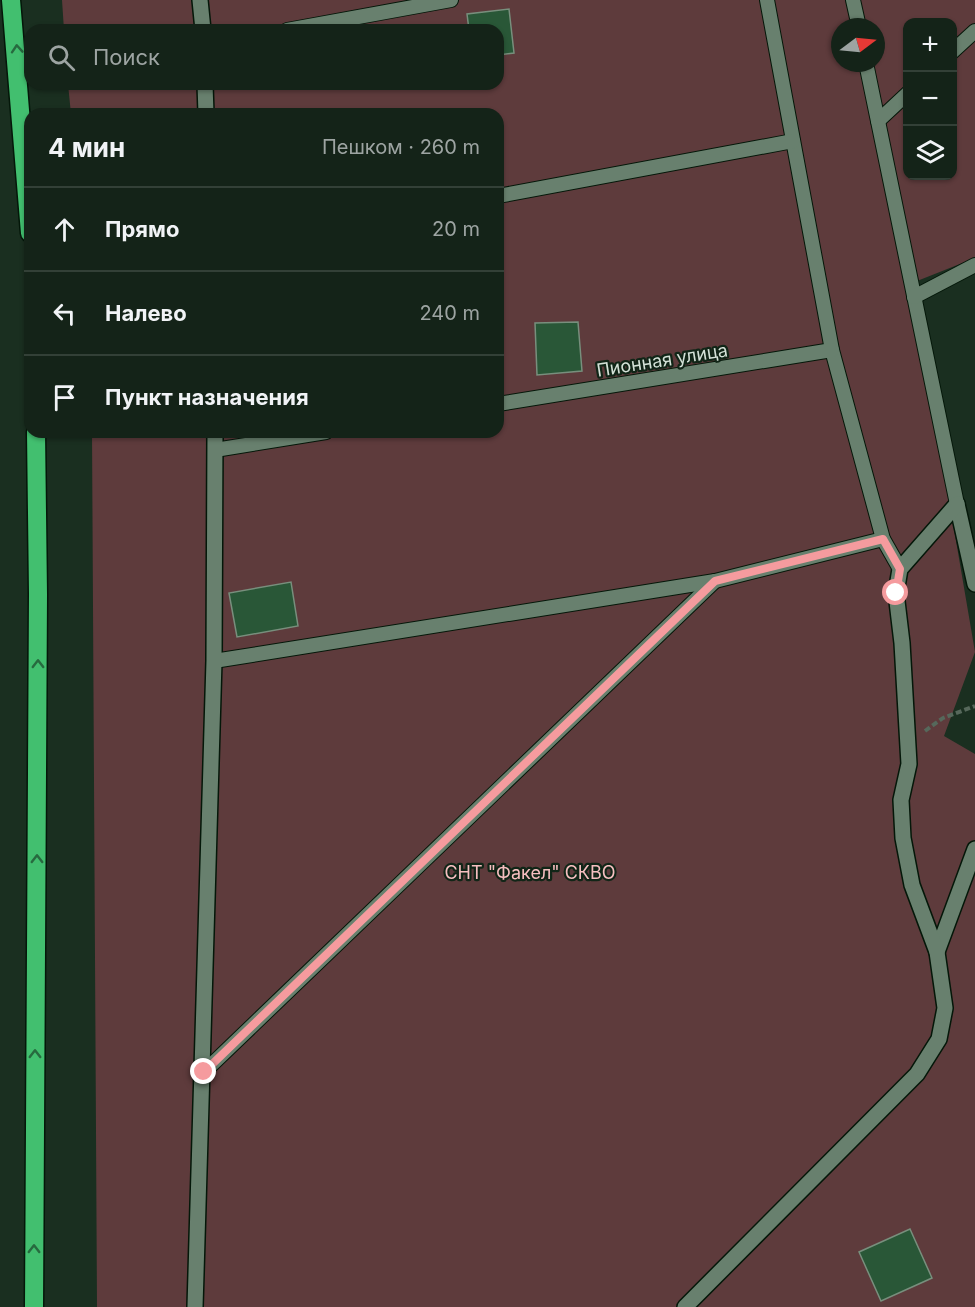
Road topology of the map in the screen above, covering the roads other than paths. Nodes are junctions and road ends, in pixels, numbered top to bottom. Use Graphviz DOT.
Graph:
graph roads {
  1 [pos="11,0"];
  2 [pos="200,0"];
  3 [pos="451,0"];
  4 [pos="767,0"];
  5 [pos="853,0"];
  6 [pos="857,18"];
  7 [pos="202,24"];
  8 [pos="320,24"];
  9 [pos="975,32"];
  10 [pos="957,48"];
  11 [pos="868,72"];
  12 [pos="205,90"];
  13 [pos="903,98"];
  14 [pos="206,108"];
  15 [pos="878,121"];
  16 [pos="793,141"];
  17 [pos="24,159"];
  18 [pos="504,195"];
  19 [pos="975,265"];
  20 [pos="914,297"];
  21 [pos="832,350"];
  22 [pos="504,403"];
  23 [pos="36,438"];
  24 [pos="215,438"];
  25 [pos="289,438"];
  26 [pos="215,450"];
  27 [pos="957,504"];
  28 [pos="883,539"];
  29 [pos="900,569"];
  30 [pos="715,581"];
  31 [pos="975,584"];
  32 [pos="214,662"];
  33 [pos="975,849"];
  34 [pos="937,952"];
  35 [pos="204,1072"];
  36 [pos="34,1307"];
  37 [pos="195,1307"];
  38 [pos="685,1307"];
  17 -- 1 [label="highway, one-way"];
  2 -- 7 [label="street"];
  3 -- 8 [label="lane"];
  4 -- 16 [label="lane"];
  5 -- 6 [label="lane"];
  9 -- 10 [label="lane"];
  11 -- 15 [label="lane"];
  12 -- 14 [label="street"];
  13 -- 15 [label="lane"];
  15 -- 20 [label="lane"];
  16 -- 18 [label="lane"];
  16 -- 21 [label="lane"];
  19 -- 20 [label="lane"];
  20 -- 27 [label="lane"];
  21 -- 22 [label="lane, Пионная улица"];
  21 -- 28 [label="lane"];
  36 -- 23 [label="highway, one-way"];
  24 -- 26 [label="street"];
  25 -- 26 [label="lane"];
  26 -- 32 [label="street"];
  27 -- 29 [label="street"];
  27 -- 31 [label="street"];
  28 -- 29 [label="lane"];
  28 -- 30 [label="lane"];
  29 -- 34 [label="street"];
  30 -- 32 [label="lane"];
  30 -- 35 [label="lane"];
  32 -- 35 [label="street"];
  33 -- 34 [label="street"];
  34 -- 38 [label="street"];
  35 -- 37 [label="street"];
}
